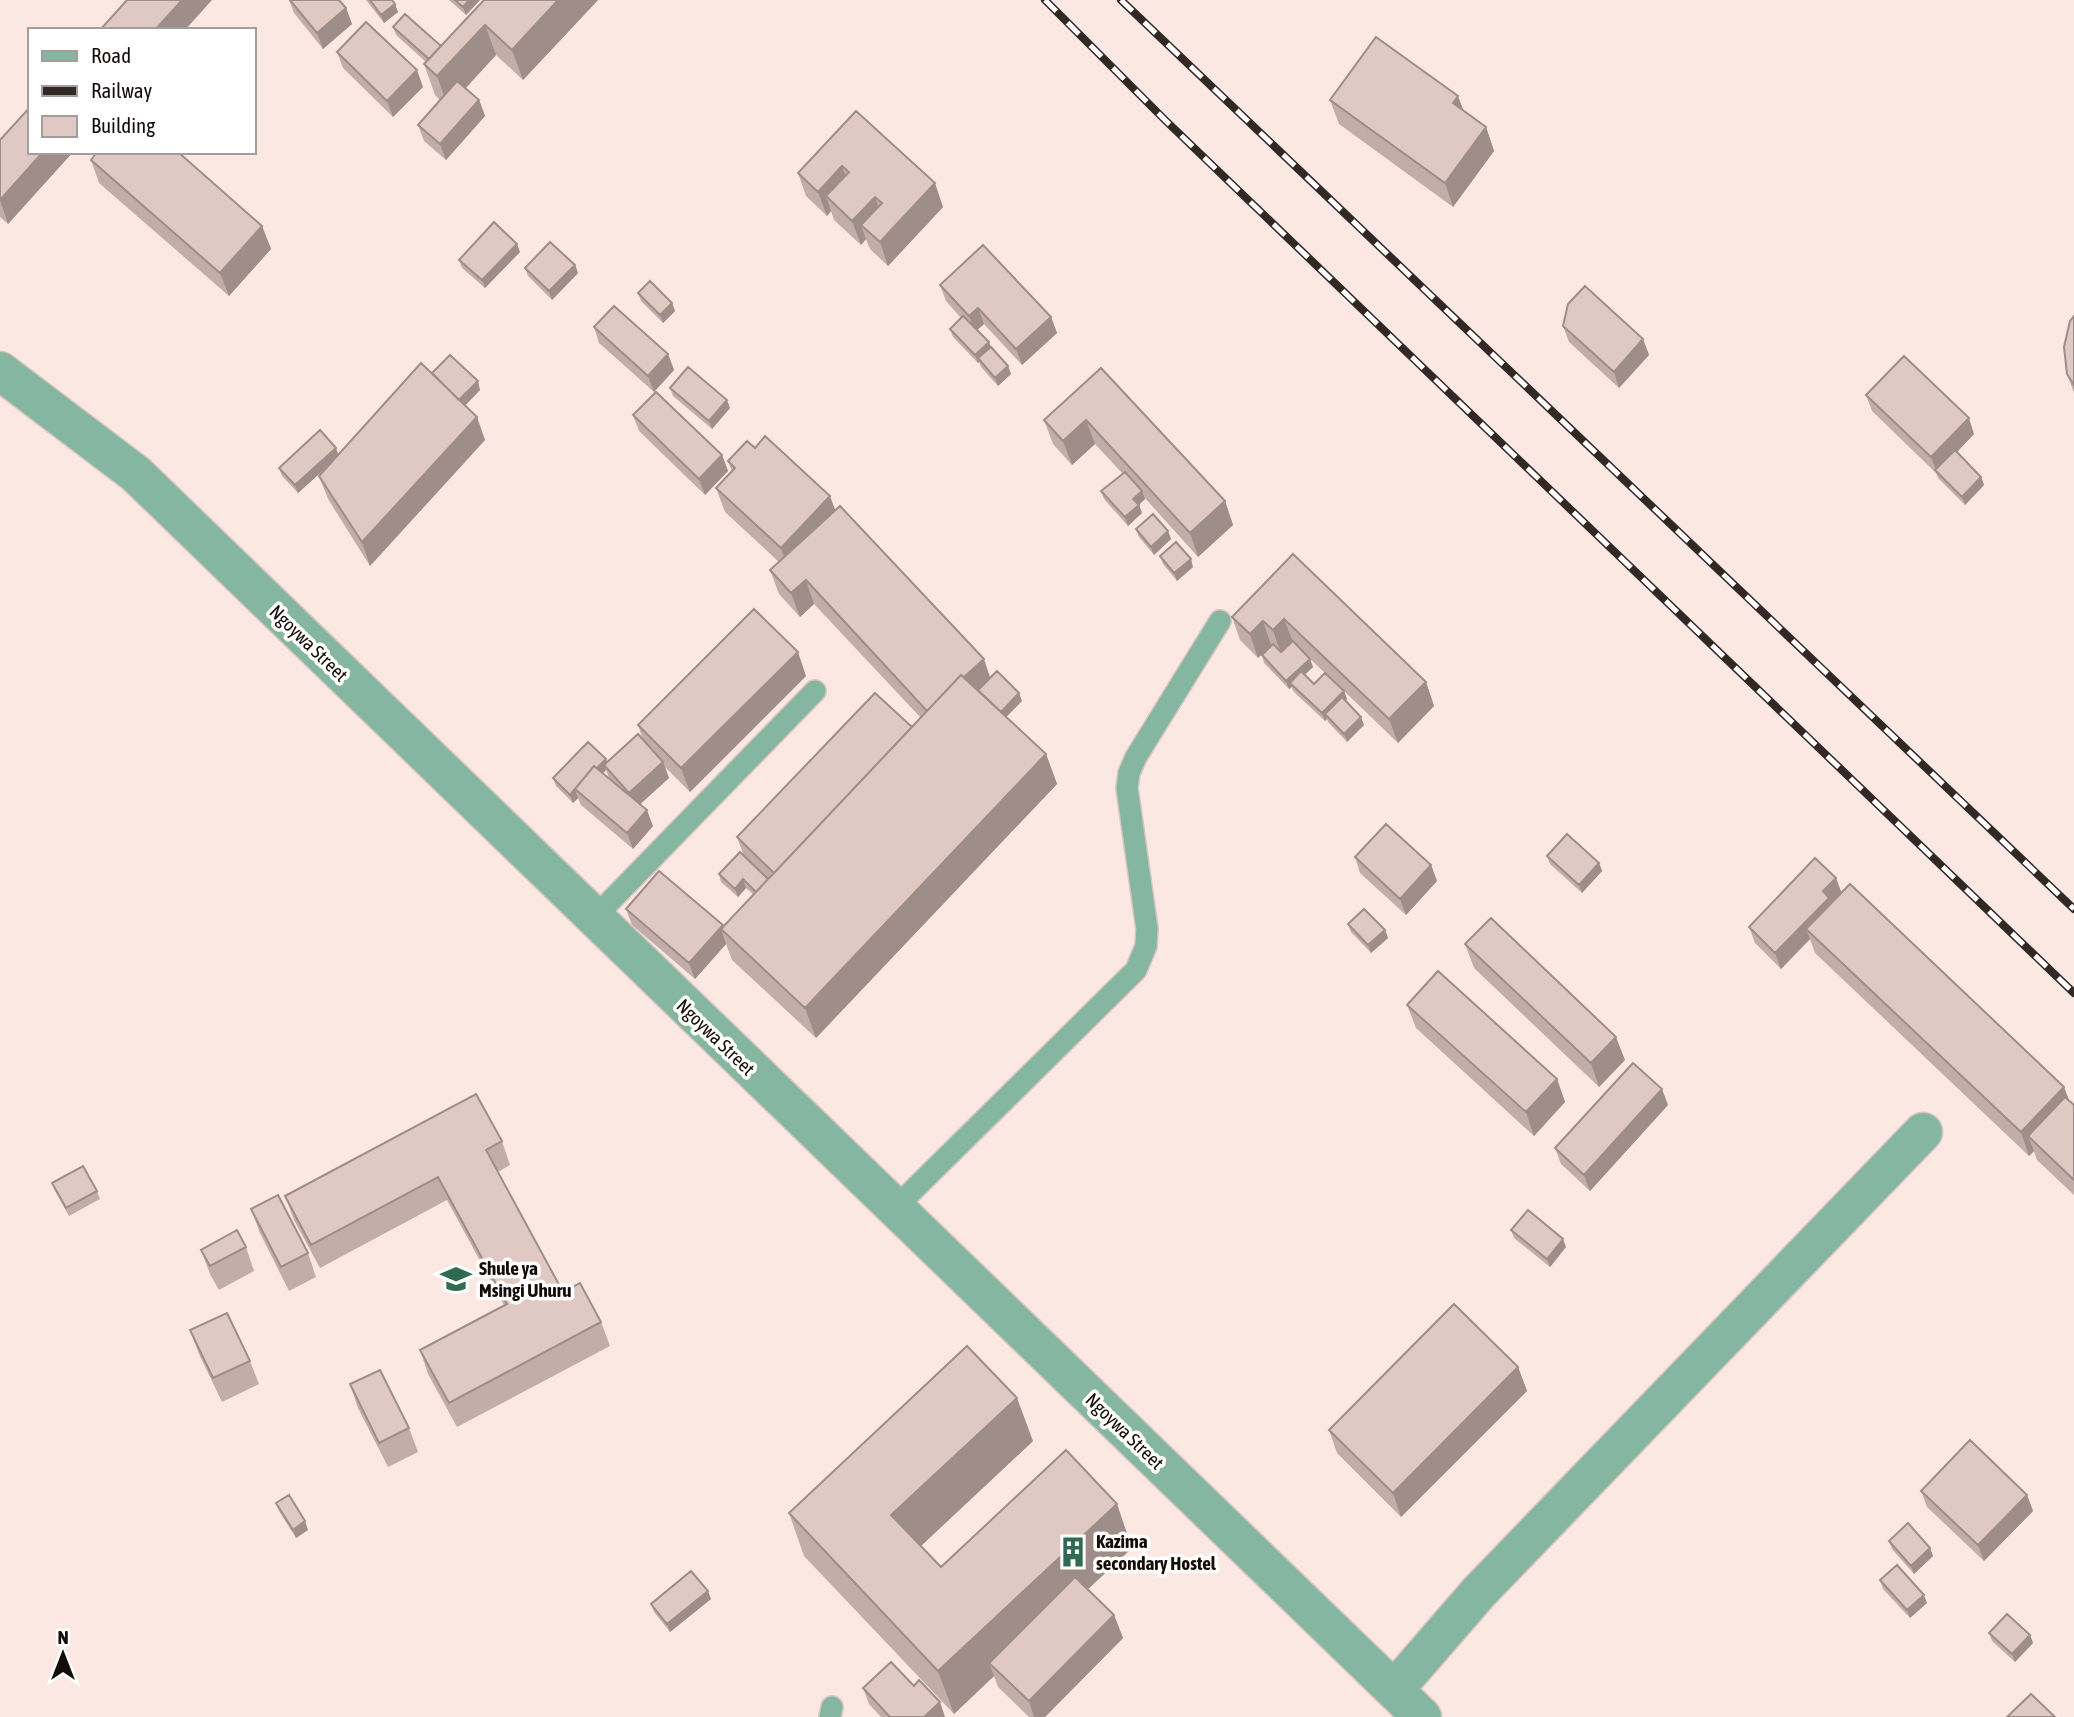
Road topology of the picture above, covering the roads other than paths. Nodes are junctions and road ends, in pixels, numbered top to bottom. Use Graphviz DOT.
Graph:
graph roads {
  1 [pos="0,371"];
  2 [pos="1220,621"];
  3 [pos="815,691"];
  4 [pos="593,919"];
  5 [pos="1923,1132"];
  6 [pos="894,1209"];
  7 [pos="1394,1690"];
  8 [pos="1422,1717"];
  1 -- 4 [label="street, Ngoywa Street"];
  2 -- 6 [label="lane"];
  3 -- 4 [label="lane"];
  4 -- 6 [label="street, Ngoywa Street"];
  5 -- 7 [label="street"];
  6 -- 7 [label="street, Ngoywa Street"];
  7 -- 8 [label="street, Ngoywa Street"];
}
